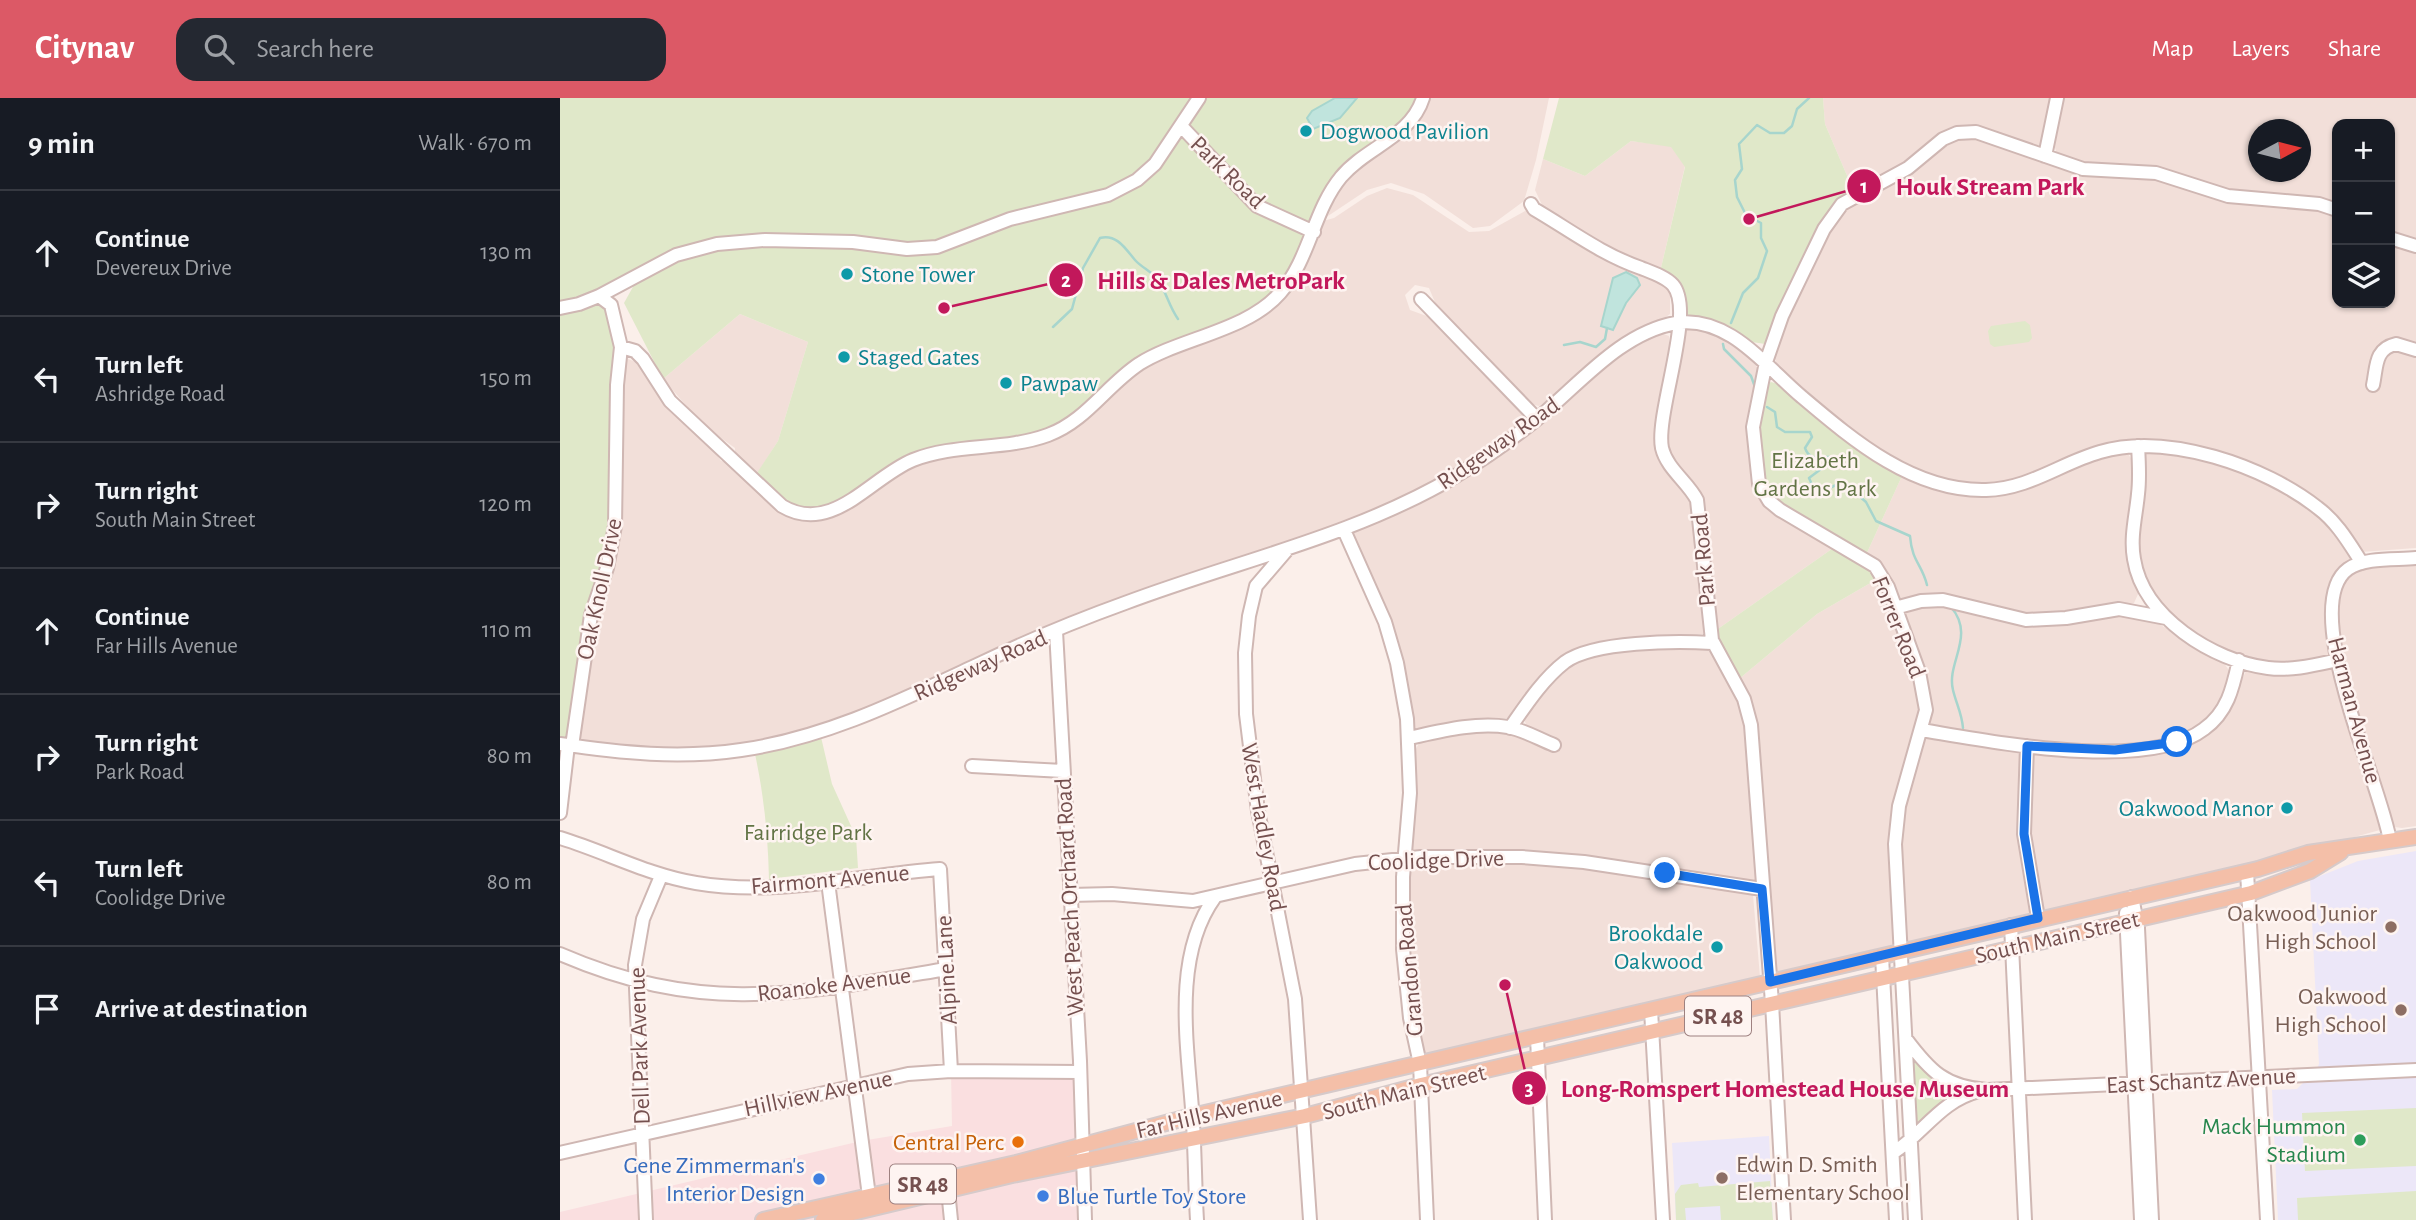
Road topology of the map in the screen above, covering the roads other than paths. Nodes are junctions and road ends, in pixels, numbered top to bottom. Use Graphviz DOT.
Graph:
graph roads {
  1 [pos="1199,98"];
  2 [pos="1423,98"];
  3 [pos="2057,98"];
  4 [pos="1182,127"];
  5 [pos="2045,156"];
  6 [pos="1531,204"];
  7 [pos="2332,208"];
  8 [pos="1314,232"];
  9 [pos="2395,240"];
  10 [pos="2416,246"];
  11 [pos="598,296"];
  12 [pos="1421,299"];
  13 [pos="560,308"];
  14 [pos="1678,323"];
  15 [pos="621,347"];
  16 [pos="2416,350"];
  17 [pos="1766,362"];
  18 [pos="2374,385"];
  19 [pos="1537,419"];
  20 [pos="2138,446"];
  21 [pos="1344,530"];
  22 [pos="1288,549"];
  23 [pos="2416,558"];
  24 [pos="1247,562"];
  25 [pos="2362,563"];
  26 [pos="1256,586"];
  27 [pos="1895,608"];
  28 [pos="2167,618"];
  29 [pos="1056,631"];
  30 [pos="1713,643"];
  31 [pos="2239,660"];
  32 [pos="2338,660"];
  33 [pos="1510,728"];
  34 [pos="1921,730"];
  35 [pos="1409,738"];
  36 [pos="567,745"];
  37 [pos="1555,745"];
  38 [pos="2027,746"];
  39 [pos="972,766"];
  40 [pos="1063,771"];
  41 [pos="560,813"];
  42 [pos="2416,837"];
  43 [pos="560,838"];
  44 [pos="2390,841"];
  45 [pos="2346,849"];
  46 [pos="1405,858"];
  47 [pos="940,869"];
  48 [pos="2247,872"];
  49 [pos="661,876"];
  50 [pos="828,882"];
  51 [pos="1271,883"];
  52 [pos="1762,889"];
  53 [pos="2250,893"];
  54 [pos="1070,895"];
  55 [pos="1215,897"];
  56 [pos="2128,898"];
  57 [pos="1190,901"];
  58 [pos="2038,918"];
  59 [pos="2132,918"];
  60 [pos="2011,925"];
  61 [pos="1198,926"];
  62 [pos="2012,948"];
  63 [pos="1900,952"];
  64 [pos="560,954"];
  65 [pos="1882,956"];
  66 [pos="946,969"];
  67 [pos="1900,974"];
  68 [pos="1884,977"];
  69 [pos="634,981"];
  70 [pos="1770,982"];
  71 [pos="841,987"];
  72 [pos="1772,1003"];
  73 [pos="1651,1010"];
  74 [pos="1652,1032"];
  75 [pos="1537,1037"];
  76 [pos="1906,1039"];
  77 [pos="1536,1060"];
  78 [pos="1420,1064"];
  79 [pos="2416,1070"];
  80 [pos="951,1071"];
  81 [pos="1080,1072"];
  82 [pos="2259,1077"];
  83 [pos="853,1084"];
  84 [pos="2139,1084"];
  85 [pos="1420,1085"];
  86 [pos="2018,1088"];
  87 [pos="1987,1090"];
  88 [pos="1303,1092"];
  89 [pos="1192,1116"];
  90 [pos="1305,1116"];
  91 [pos="641,1133"];
  92 [pos="1194,1140"];
  93 [pos="1911,1141"];
  94 [pos="1082,1145"];
  95 [pos="560,1153"];
  96 [pos="1893,1153"];
  97 [pos="1082,1167"];
  98 [pos="947,1190"];
  99 [pos="869,1196"];
  100 [pos="827,1219"];
  101 [pos="646,1220"];
  102 [pos="763,1220"];
  103 [pos="951,1220"];
  104 [pos="1085,1220"];
  105 [pos="1197,1220"];
  106 [pos="1310,1220"];
  107 [pos="1427,1220"];
  108 [pos="1545,1220"];
  109 [pos="1662,1220"];
  110 [pos="1784,1220"];
  111 [pos="1896,1220"];
  112 [pos="1914,1220"];
  113 [pos="2025,1220"];
  114 [pos="2141,1220"];
  115 [pos="2152,1220"];
  116 [pos="2267,1220"];
  1 -- 4 [label="street"];
  2 -- 8 [label="street"];
  3 -- 5 [label="street"];
  4 -- 8 [label="street, Park Road"];
  4 -- 11 [label="street"];
  5 -- 7 [label="street, Forrer Road"];
  5 -- 17 [label="street, Forrer Road"];
  6 -- 14 [label="street, Park Road"];
  8 -- 15 [label="street"];
  9 -- 10 [label="street"];
  11 -- 13 [label="street"];
  11 -- 15 [label="street, Oak Knoll Drive"];
  12 -- 19 [label="street"];
  14 -- 17 [label="street, Ridgeway Road"];
  14 -- 19 [label="street, Ridgeway Road"];
  14 -- 30 [label="street, Park Road"];
  15 -- 36 [label="street, Oak Knoll Drive"];
  16 -- 18 [label="street"];
  17 -- 20 [label="street, Ridgeway Road"];
  17 -- 27 [label="street, Forrer Road"];
  19 -- 21 [label="street, Ridgeway Road"];
  20 -- 25 [label="street, Ridgeway Road"];
  20 -- 28 [label="street"];
  21 -- 22 [label="street, Ridgeway Road"];
  21 -- 35 [label="street, Grandon Road"];
  22 -- 24 [label="street, Ridgeway Road"];
  22 -- 26 [label="street, West Hadley Road"];
  23 -- 25 [label="street"];
  24 -- 26 [label="street"];
  24 -- 29 [label="street, Ridgeway Road"];
  25 -- 32 [label="street, Harman Avenue"];
  26 -- 51 [label="street, West Hadley Road"];
  27 -- 28 [label="street"];
  27 -- 34 [label="street, Forrer Road"];
  28 -- 31 [label="street"];
  29 -- 36 [label="street, Ridgeway Road"];
  29 -- 40 [label="street, West Peach Orchard Road"];
  30 -- 33 [label="street"];
  30 -- 52 [label="street, Park Road"];
  31 -- 32 [label="street"];
  31 -- 38 [label="street"];
  32 -- 44 [label="street, Harman Avenue"];
  33 -- 35 [label="street"];
  33 -- 37 [label="street"];
  34 -- 38 [label="street"];
  34 -- 63 [label="street, Forrer Road"];
  35 -- 46 [label="street, Grandon Road"];
  36 -- 41 [label="street, Oak Knoll Drive"];
  38 -- 58 [label="street"];
  39 -- 40 [label="street"];
  40 -- 54 [label="street, West Peach Orchard Road"];
  42 -- 44 [label="main road, SR 48"];
  43 -- 49 [label="street, Fairmont Avenue"];
  44 -- 45 [label="main road, SR 48"];
  45 -- 48 [label="main road, South Main Street / SR 48"];
  45 -- 53 [label="main road, South Main Street / SR 48"];
  46 -- 51 [label="street, Coolidge Drive"];
  46 -- 52 [label="street, Coolidge Drive"];
  46 -- 78 [label="street, Grandon Road"];
  47 -- 50 [label="street, Fairmont Avenue"];
  47 -- 66 [label="street, Alpine Lane"];
  48 -- 53 [label="street"];
  48 -- 56 [label="main road, South Main Street / SR 48"];
  49 -- 50 [label="street, Fairmont Avenue"];
  49 -- 69 [label="street, Dell Park Avenue"];
  50 -- 71 [label="street"];
  51 -- 55 [label="street, Coolidge Drive"];
  51 -- 88 [label="street, West Hadley Road"];
  52 -- 70 [label="street, Park Road"];
  53 -- 59 [label="main road, South Main Street / SR 48"];
  53 -- 82 [label="street"];
  54 -- 57 [label="street, Coolidge Drive"];
  54 -- 81 [label="street, West Peach Orchard Road"];
  55 -- 57 [label="street, Coolidge Drive"];
  55 -- 61 [label="street"];
  56 -- 58 [label="main road, South Main Street / SR 48"];
  56 -- 59 [label="street"];
  57 -- 61 [label="street"];
  58 -- 60 [label="main road, South Main Street / SR 48"];
  59 -- 62 [label="main road, South Main Street / SR 48"];
  59 -- 84 [label="street"];
  60 -- 62 [label="street"];
  60 -- 63 [label="main road, South Main Street / SR 48"];
  61 -- 89 [label="street"];
  62 -- 67 [label="main road, South Main Street / SR 48"];
  62 -- 86 [label="street"];
  63 -- 65 [label="main road, Far Hills Avenue / SR 48"];
  63 -- 67 [label="street, Forrer Road"];
  64 -- 69 [label="street, Roanoke Avenue"];
  65 -- 68 [label="street"];
  65 -- 70 [label="main road, Far Hills Avenue / SR 48"];
  66 -- 71 [label="street, Roanoke Avenue"];
  66 -- 80 [label="street, Alpine Lane"];
  67 -- 68 [label="main road, South Main Street / SR 48"];
  67 -- 76 [label="street, Forrer Road"];
  68 -- 72 [label="main road, South Main Street / SR 48"];
  68 -- 96 [label="street"];
  69 -- 71 [label="street, Roanoke Avenue"];
  69 -- 91 [label="street, Dell Park Avenue"];
  70 -- 72 [label="street, Park Road"];
  70 -- 73 [label="main road, Far Hills Avenue / SR 48"];
  71 -- 83 [label="street"];
  72 -- 74 [label="main road, South Main Street / SR 48"];
  72 -- 110 [label="street, Park Road"];
  73 -- 74 [label="street"];
  73 -- 75 [label="main road, Far Hills Avenue / SR 48"];
  74 -- 77 [label="main road, South Main Street / SR 48"];
  74 -- 109 [label="street"];
  75 -- 77 [label="street"];
  75 -- 78 [label="main road, Far Hills Avenue / SR 48"];
  76 -- 87 [label="street, East Schantz Avenue"];
  76 -- 93 [label="street, Forrer Road"];
  77 -- 85 [label="main road, South Main Street / SR 48"];
  77 -- 108 [label="street"];
  78 -- 85 [label="street, Grandon Road"];
  78 -- 88 [label="main road, Far Hills Avenue / SR 48"];
  79 -- 82 [label="street, East Schantz Avenue"];
  80 -- 81 [label="street, Hillview Avenue"];
  80 -- 83 [label="street, Hillview Avenue"];
  81 -- 94 [label="street, West Peach Orchard Road"];
  82 -- 84 [label="street, East Schantz Avenue"];
  82 -- 116 [label="street"];
  83 -- 91 [label="street, Hillview Avenue"];
  83 -- 99 [label="street"];
  84 -- 86 [label="street, East Schantz Avenue"];
  84 -- 114 [label="street"];
  84 -- 115 [label="street"];
  85 -- 90 [label="main road, South Main Street / SR 48"];
  85 -- 107 [label="street, Grandon Road"];
  86 -- 87 [label="street, East Schantz Avenue"];
  86 -- 113 [label="street"];
  87 -- 93 [label="street, East Schantz Avenue"];
  88 -- 89 [label="main road, Far Hills Avenue / SR 48"];
  88 -- 90 [label="street, West Hadley Road"];
  89 -- 92 [label="street"];
  89 -- 94 [label="main road, Far Hills Avenue / SR 48"];
  90 -- 92 [label="main road, South Main Street / SR 48"];
  90 -- 106 [label="street, West Hadley Road"];
  91 -- 95 [label="street, Hillview Avenue"];
  91 -- 101 [label="street, Dell Park Avenue"];
  92 -- 97 [label="main road, South Main Street / SR 48"];
  92 -- 105 [label="street"];
  93 -- 96 [label="street, East Schantz Avenue"];
  93 -- 112 [label="street, Forrer Road"];
  94 -- 97 [label="street, West Peach Orchard Road"];
  94 -- 99 [label="main road, Far Hills Avenue / SR 48"];
  96 -- 111 [label="street"];
  97 -- 98 [label="main road, South Main Street / SR 48"];
  97 -- 104 [label="street, West Peach Orchard Road"];
  98 -- 100 [label="main road, SR 48"];
  98 -- 103 [label="street"];
  99 -- 102 [label="main road, Far Hills Avenue / SR 48"];
}
